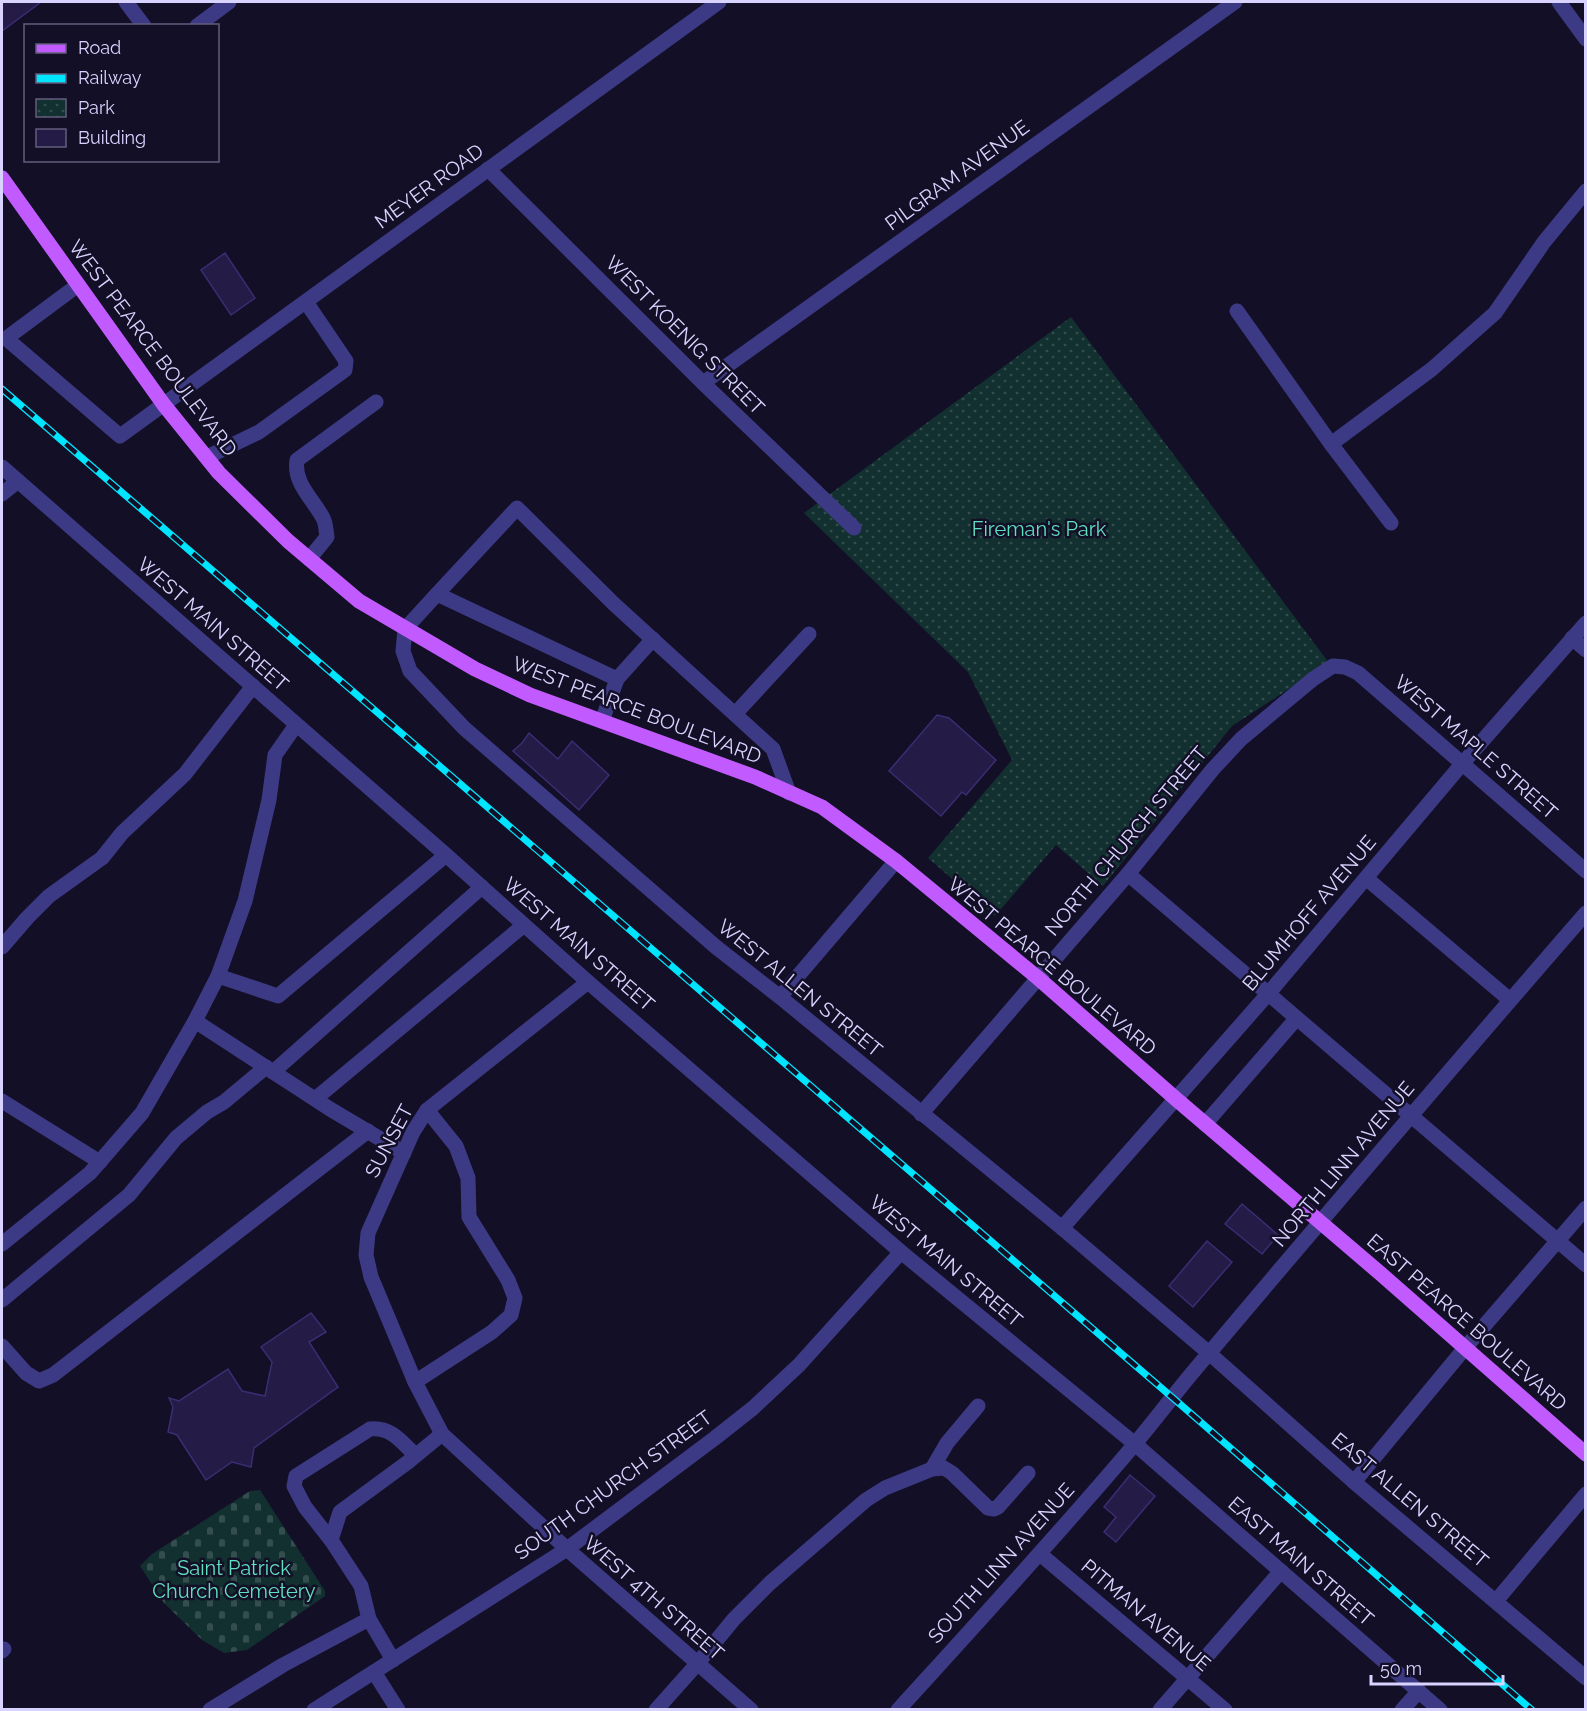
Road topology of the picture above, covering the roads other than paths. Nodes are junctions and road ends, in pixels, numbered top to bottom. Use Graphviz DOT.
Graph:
graph roads {
  1 [pos="126,2"];
  2 [pos="229,2"];
  3 [pos="719,2"];
  4 [pos="1235,2"];
  5 [pos="1559,2"];
  6 [pos="142,24"];
  7 [pos="199,24"];
  8 [pos="1586,39"];
  9 [pos="488,169"];
  10 [pos="2,178"];
  11 [pos="1586,191"];
  12 [pos="78,285"];
  13 [pos="306,302"];
  14 [pos="1237,311"];
  15 [pos="703,383"];
  16 [pos="376,402"];
  17 [pos="164,405"];
  18 [pos="1331,444"];
  19 [pos="207,457"];
  20 [pos="2,467"];
  21 [pos="18,481"];
  22 [pos="2,494"];
  23 [pos="1391,523"];
  24 [pos="854,528"];
  25 [pos="309,559"];
  26 [pos="437,594"];
  27 [pos="1586,623"];
  28 [pos="405,629"];
  29 [pos="809,634"];
  30 [pos="1572,638"];
  31 [pos="653,639"];
  32 [pos="1586,650"];
  33 [pos="1333,666"];
  34 [pos="617,679"];
  35 [pos="253,686"];
  36 [pos="735,714"];
  37 [pos="602,721"];
  38 [pos="296,725"];
  39 [pos="1462,764"];
  40 [pos="789,793"];
  41 [pos="446,855"];
  42 [pos="896,861"];
  43 [pos="1586,871"];
  44 [pos="1128,874"];
  45 [pos="1366,878"];
  46 [pos="482,887"];
  47 [pos="1586,913"];
  48 [pos="524,925"];
  49 [pos="2,947"];
  50 [pos="218,976"];
  51 [pos="1038,978"];
  52 [pos="588,981"];
  53 [pos="1268,994"];
  54 [pos="780,997"];
  55 [pos="1510,1000"];
  56 [pos="1296,1019"];
  57 [pos="195,1021"];
  58 [pos="270,1070"];
  59 [pos="315,1099"];
  60 [pos="1176,1099"];
  61 [pos="2,1101"];
  62 [pos="427,1110"];
  63 [pos="921,1114"];
  64 [pos="1410,1116"];
  65 [pos="1205,1124"];
  66 [pos="368,1131"];
  67 [pos="404,1153"];
  68 [pos="100,1162"];
  69 [pos="1586,1208"];
  70 [pos="1321,1223"];
  71 [pos="1062,1228"];
  72 [pos="1558,1242"];
  73 [pos="2,1244"];
  74 [pos="900,1252"];
  75 [pos="1586,1266"];
  76 [pos="2,1300"];
  77 [pos="2,1346"];
  78 [pos="1465,1348"];
  79 [pos="1209,1353"];
  80 [pos="415,1382"];
  81 [pos="978,1406"];
  82 [pos="442,1434"];
  83 [pos="1135,1444"];
  84 [pos="1586,1454"];
  85 [pos="416,1455"];
  86 [pos="932,1469"];
  87 [pos="1028,1473"];
  88 [pos="1354,1482"];
  89 [pos="1586,1494"];
  90 [pos="330,1540"];
  91 [pos="567,1549"];
  92 [pos="1040,1554"];
  93 [pos="1281,1571"];
  94 [pos="1496,1601"];
  95 [pos="369,1619"];
  96 [pos="393,1660"];
  97 [pos="697,1664"];
  98 [pos="374,1672"];
  99 [pos="1188,1678"];
  100 [pos="1586,1678"];
  101 [pos="1419,1690"];
  102 [pos="210,1710"];
  103 [pos="315,1710"];
  104 [pos="398,1710"];
  105 [pos="656,1710"];
  106 [pos="751,1710"];
  107 [pos="898,1710"];
  108 [pos="1160,1710"];
  109 [pos="1225,1710"];
  110 [pos="1402,1710"];
  111 [pos="1440,1710"];
  1 -- 6 [label="street"];
  2 -- 7 [label="street"];
  3 -- 9 [label="street, MEYER ROAD"];
  4 -- 15 [label="street, PILGRAM AVENUE"];
  5 -- 8 [label="street"];
  9 -- 13 [label="street, MEYER ROAD"];
  9 -- 15 [label="street, WEST KOENIG STREET"];
  10 -- 12 [label="main road, WEST PEARCE BOULEVARD"];
  11 -- 18 [label="street"];
  12 -- 17 [label="main road, WEST PEARCE BOULEVARD"];
  12 -- 17 [label="street, MEYER ROAD"];
  13 -- 17 [label="street, MEYER ROAD"];
  13 -- 19 [label="street"];
  14 -- 18 [label="street"];
  15 -- 24 [label="street, WEST KOENIG STREET"];
  16 -- 25 [label="street"];
  17 -- 19 [label="main road, WEST PEARCE BOULEVARD"];
  18 -- 23 [label="street"];
  19 -- 25 [label="main road, WEST PEARCE BOULEVARD"];
  20 -- 21 [label="street, WEST MAIN STREET"];
  21 -- 22 [label="street"];
  21 -- 35 [label="street, WEST MAIN STREET"];
  25 -- 28 [label="main road, WEST PEARCE BOULEVARD"];
  26 -- 28 [label="street"];
  26 -- 31 [label="street"];
  26 -- 34 [label="street"];
  27 -- 30 [label="street, BLUMHOFF AVENUE"];
  28 -- 37 [label="main road, WEST PEARCE BOULEVARD"];
  28 -- 54 [label="street, WEST ALLEN STREET"];
  29 -- 36 [label="street"];
  30 -- 32 [label="street"];
  30 -- 39 [label="street, BLUMHOFF AVENUE"];
  31 -- 34 [label="street"];
  31 -- 36 [label="street"];
  33 -- 39 [label="street, WEST MAPLE STREET"];
  33 -- 44 [label="street, NORTH CHURCH STREET"];
  34 -- 37 [label="street"];
  35 -- 38 [label="street, WEST MAIN STREET"];
  35 -- 49 [label="street"];
  36 -- 40 [label="street"];
  37 -- 40 [label="main road, WEST PEARCE BOULEVARD"];
  38 -- 41 [label="street, WEST MAIN STREET"];
  38 -- 50 [label="street"];
  39 -- 43 [label="street, WEST MAPLE STREET"];
  39 -- 45 [label="street, BLUMHOFF AVENUE"];
  40 -- 42 [label="main road, WEST PEARCE BOULEVARD"];
  41 -- 46 [label="street, WEST MAIN STREET"];
  41 -- 50 [label="street"];
  42 -- 51 [label="main road, WEST PEARCE BOULEVARD"];
  42 -- 54 [label="street"];
  44 -- 51 [label="street, NORTH CHURCH STREET"];
  44 -- 53 [label="street"];
  45 -- 53 [label="street, BLUMHOFF AVENUE"];
  45 -- 55 [label="street"];
  46 -- 48 [label="street, WEST MAIN STREET"];
  46 -- 58 [label="street"];
  47 -- 55 [label="street, NORTH LINN AVENUE"];
  48 -- 52 [label="street, WEST MAIN STREET"];
  48 -- 59 [label="street"];
  50 -- 57 [label="street"];
  51 -- 60 [label="main road, WEST PEARCE BOULEVARD"];
  51 -- 63 [label="street, NORTH CHURCH STREET"];
  52 -- 62 [label="street, SUNSET"];
  52 -- 74 [label="street, WEST MAIN STREET"];
  53 -- 56 [label="street"];
  53 -- 60 [label="street, BLUMHOFF AVENUE"];
  54 -- 63 [label="street, WEST ALLEN STREET"];
  55 -- 64 [label="street, NORTH LINN AVENUE"];
  56 -- 64 [label="street"];
  56 -- 65 [label="street"];
  57 -- 58 [label="street"];
  57 -- 68 [label="street"];
  58 -- 59 [label="street"];
  58 -- 76 [label="street"];
  59 -- 66 [label="street"];
  60 -- 65 [label="main road, WEST PEARCE BOULEVARD"];
  60 -- 71 [label="street, BLUMHOFF AVENUE"];
  61 -- 68 [label="street"];
  62 -- 67 [label="street, SUNSET"];
  62 -- 80 [label="street"];
  63 -- 71 [label="street, WEST ALLEN STREET"];
  64 -- 70 [label="street, NORTH LINN AVENUE"];
  64 -- 72 [label="street"];
  65 -- 70 [label="main road, WEST PEARCE BOULEVARD"];
  66 -- 67 [label="street"];
  66 -- 77 [label="street"];
  67 -- 80 [label="street, SUNSET"];
  68 -- 73 [label="street"];
  69 -- 72 [label="street"];
  70 -- 78 [label="main road, EAST PEARCE BOULEVARD"];
  70 -- 79 [label="street, NORTH LINN AVENUE"];
  71 -- 79 [label="street, WEST ALLEN STREET"];
  72 -- 75 [label="street"];
  72 -- 78 [label="street"];
  74 -- 83 [label="street, WEST MAIN STREET"];
  74 -- 91 [label="street, SOUTH CHURCH STREET"];
  78 -- 84 [label="main road, EAST PEARCE BOULEVARD"];
  78 -- 88 [label="street"];
  79 -- 83 [label="street, NORTH LINN AVENUE"];
  79 -- 88 [label="street, EAST ALLEN STREET"];
  80 -- 82 [label="street, WEST 4TH STREET"];
  81 -- 86 [label="street"];
  82 -- 85 [label="street"];
  82 -- 91 [label="street, WEST 4TH STREET"];
  83 -- 92 [label="street, SOUTH LINN AVENUE"];
  83 -- 93 [label="street, EAST MAIN STREET"];
  85 -- 90 [label="street"];
  85 -- 90 [label="street"];
  86 -- 87 [label="street"];
  86 -- 97 [label="street"];
  88 -- 94 [label="street, EAST ALLEN STREET"];
  89 -- 94 [label="street"];
  90 -- 95 [label="street"];
  91 -- 96 [label="street, SOUTH CHURCH STREET"];
  91 -- 97 [label="street, WEST 4TH STREET"];
  92 -- 99 [label="street, PITMAN AVENUE"];
  92 -- 107 [label="street, SOUTH LINN AVENUE"];
  93 -- 99 [label="street"];
  93 -- 101 [label="street, EAST MAIN STREET"];
  94 -- 100 [label="street, EAST ALLEN STREET"];
  95 -- 96 [label="street"];
  95 -- 102 [label="street"];
  96 -- 98 [label="street, SOUTH CHURCH STREET"];
  97 -- 105 [label="street"];
  97 -- 106 [label="street, WEST 4TH STREET"];
  98 -- 103 [label="street, SOUTH CHURCH STREET"];
  98 -- 104 [label="street"];
  99 -- 108 [label="street"];
  99 -- 109 [label="street, PITMAN AVENUE"];
  101 -- 110 [label="street"];
  101 -- 111 [label="street, EAST MAIN STREET"];
}
